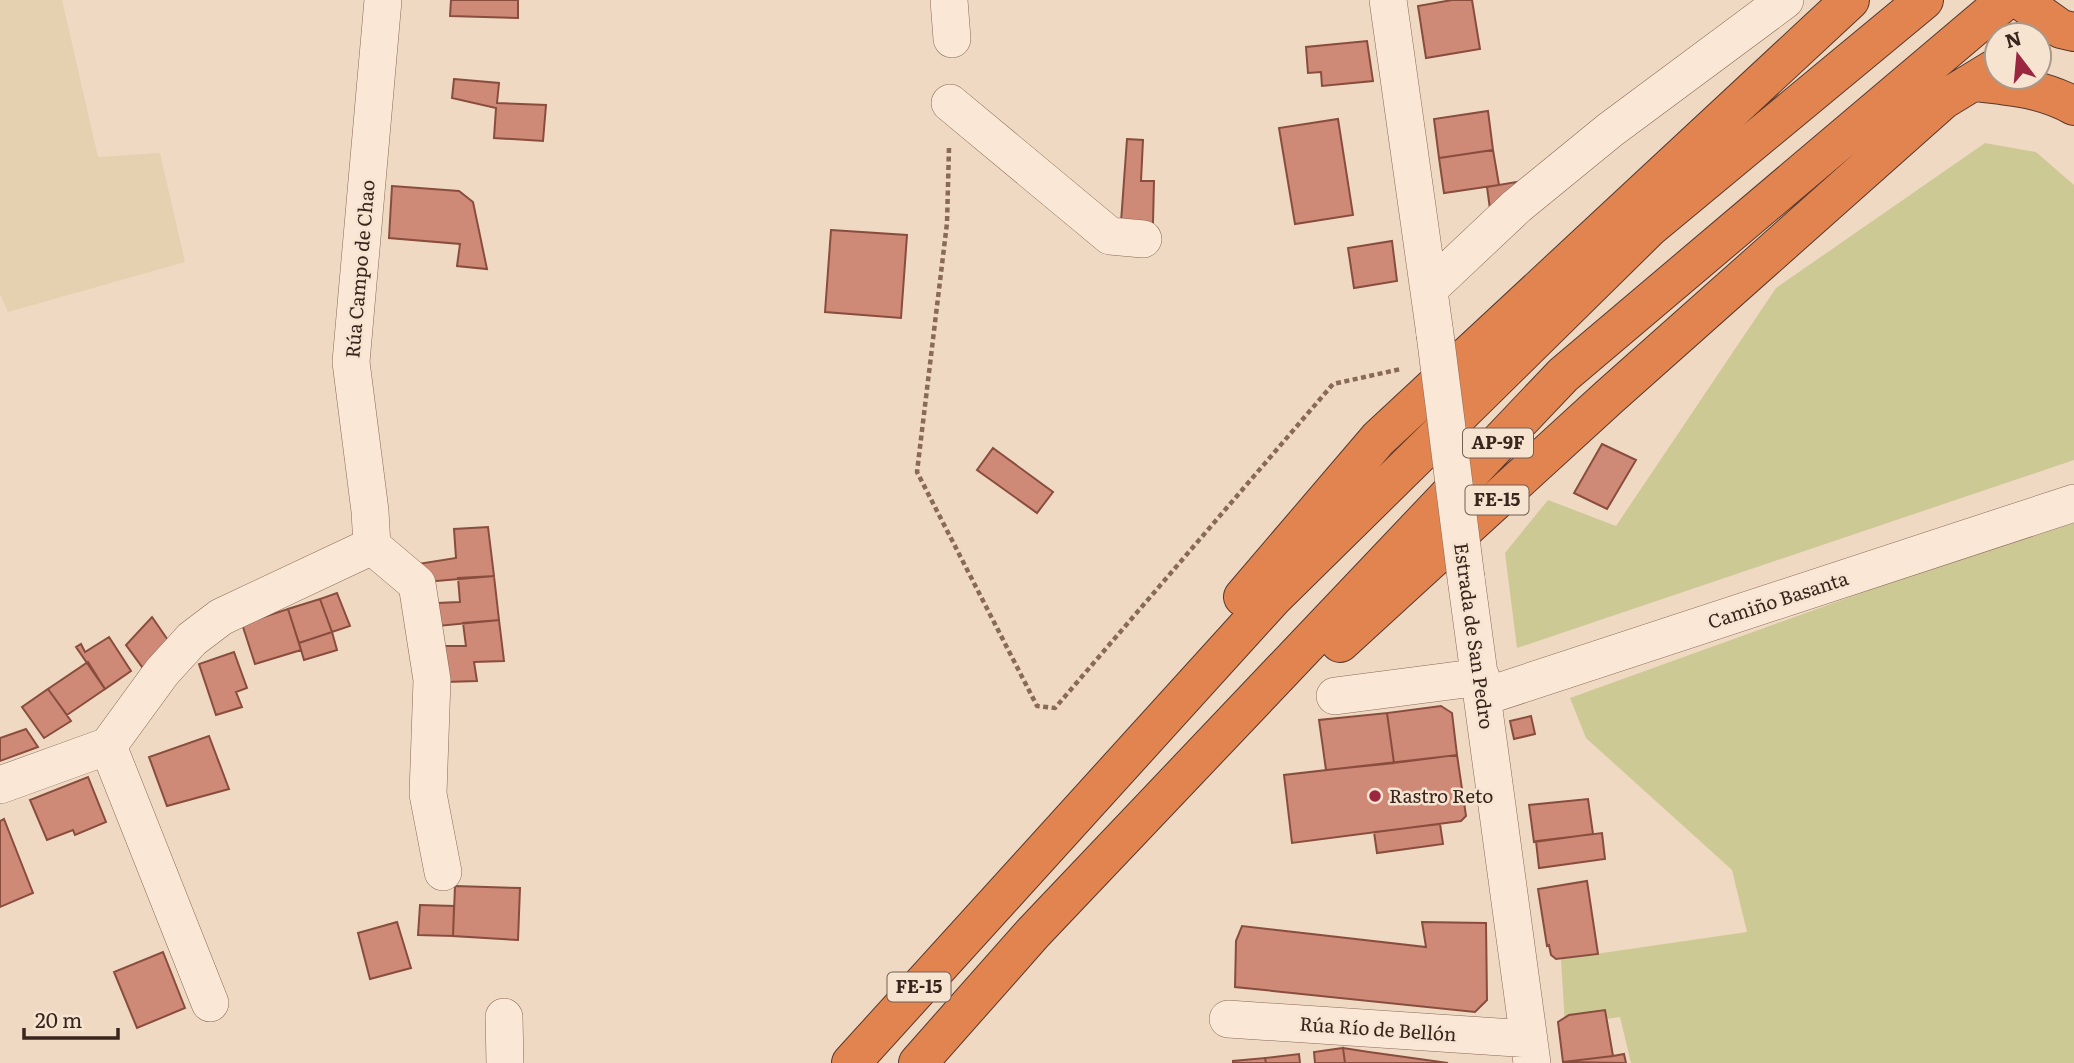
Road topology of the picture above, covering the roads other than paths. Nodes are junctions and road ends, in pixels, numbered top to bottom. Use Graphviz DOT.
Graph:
graph roads {
  1 [pos="383,0"];
  2 [pos="949,0"];
  3 [pos="1388,0"];
  4 [pos="1785,0"];
  5 [pos="1850,0"];
  6 [pos="1924,0"];
  7 [pos="952,38"];
  8 [pos="1983,70"];
  9 [pos="1983,76"];
  10 [pos="2040,91"];
  11 [pos="950,103"];
  12 [pos="2074,106"];
  13 [pos="1143,239"];
  14 [pos="1429,289"];
  15 [pos="2074,503"];
  16 [pos="372,546"];
  17 [pos="1482,687"];
  18 [pos="1335,696"];
  19 [pos="108,746"];
  20 [pos="0,785"];
  21 [pos="443,872"];
  22 [pos="987,910"];
  23 [pos="1033,933"];
  24 [pos="211,1003"];
  25 [pos="505,1017"];
  26 [pos="1228,1019"];
  27 [pos="1530,1051"];
  28 [pos="505,1063"];
  29 [pos="851,1063"];
  30 [pos="918,1063"];
  1 -- 16 [label="street, Rúa Campo de Chao"];
  2 -- 7 [label="street"];
  3 -- 14 [label="street, Estrada de San Pedro"];
  4 -- 14 [label="street"];
  5 -- 22 [label="highway, FE-15"];
  6 -- 22 [label="highway, AP-9F"];
  8 -- 23 [label="highway, AP-9F"];
  9 -- 23 [label="highway, FE-15"];
  10 -- 12 [label="highway"];
  11 -- 13 [label="street"];
  14 -- 17 [label="street, Estrada de San Pedro, bridge"];
  15 -- 17 [label="street, Camiño Basanta"];
  16 -- 19 [label="street"];
  16 -- 21 [label="street"];
  17 -- 18 [label="street, Camiño Basanta"];
  17 -- 27 [label="street, Estrada de San Pedro"];
  19 -- 20 [label="street"];
  19 -- 24 [label="street"];
  22 -- 29 [label="highway, FE-15"];
  23 -- 30 [label="highway, FE-15"];
  25 -- 28 [label="street"];
  26 -- 27 [label="street, Rúa Río de Bellón"];
}
